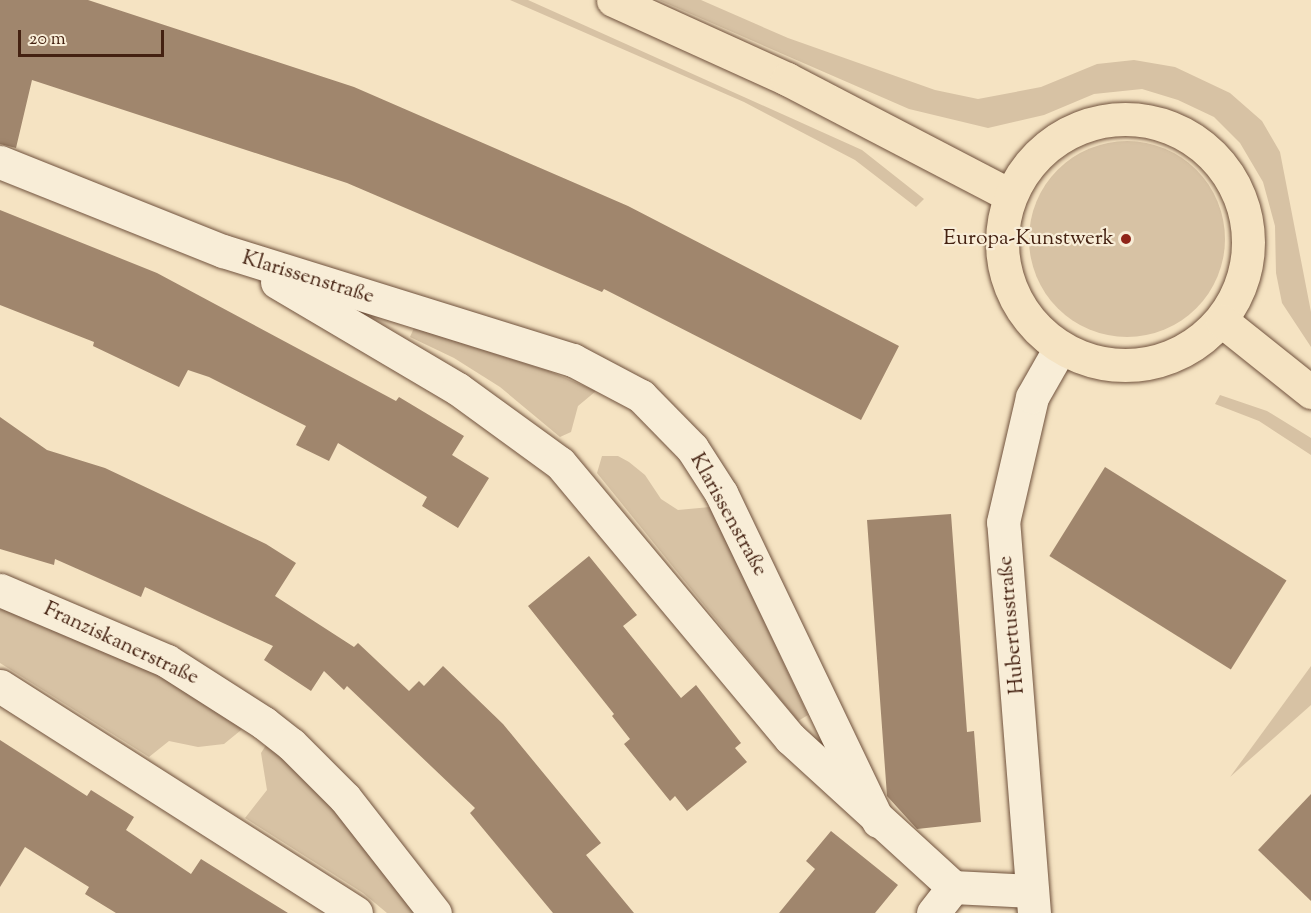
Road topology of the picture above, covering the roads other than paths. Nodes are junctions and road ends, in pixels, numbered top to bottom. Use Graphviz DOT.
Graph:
graph roads {
  1 [pos="613,0"];
  2 [pos="0,162"];
  3 [pos="1010,195"];
  4 [pos="223,252"];
  5 [pos="1222,321"];
  6 [pos="1060,348"];
  7 [pos="1311,392"];
  8 [pos="0,590"];
  9 [pos="0,686"];
  10 [pos="878,821"];
  11 [pos="953,887"];
  12 [pos="1033,902"];
  13 [pos="356,913"];
  14 [pos="435,913"];
  15 [pos="933,913"];
  1 -- 3 [label="main road"];
  2 -- 4 [label="street, Klarissenstraße"];
  3 -- 5 [label="main road"];
  3 -- 6 [label="main road"];
  4 -- 10 [label="street, Klarissenstraße"];
  4 -- 10 [label="street, Klarissenstraße"];
  5 -- 6 [label="main road"];
  5 -- 7 [label="main road"];
  6 -- 12 [label="street, Hubertusstraße"];
  8 -- 14 [label="street, Franziskanerstraße"];
  9 -- 13 [label="street"];
  10 -- 11 [label="street, Klarissenstraße"];
  11 -- 12 [label="street"];
  11 -- 15 [label="street"];
}
